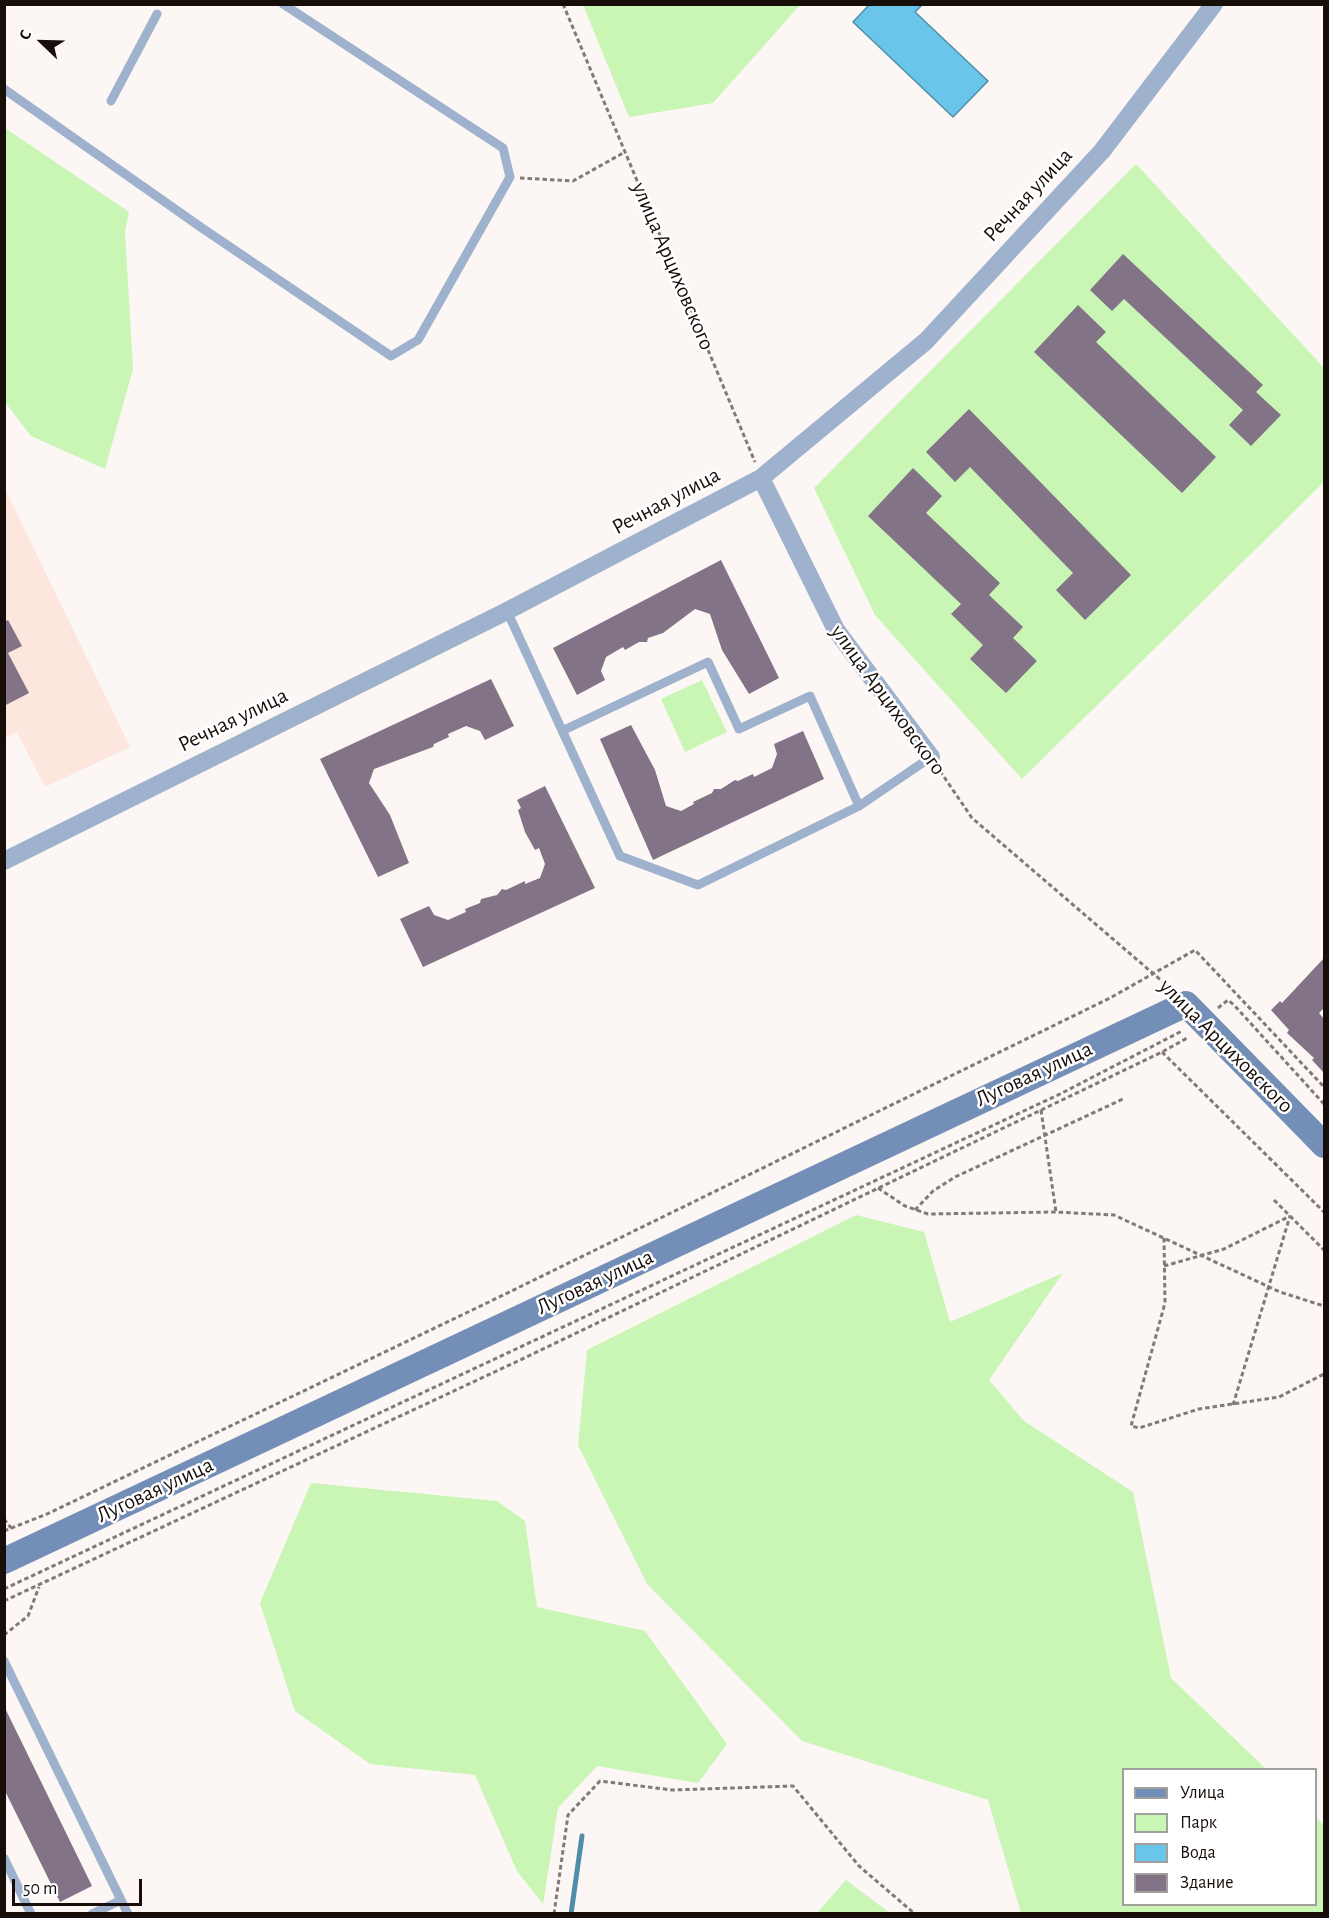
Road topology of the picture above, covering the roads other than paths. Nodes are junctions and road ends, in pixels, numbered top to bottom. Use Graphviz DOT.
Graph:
graph roads {
  1 [pos="282,4"];
  2 [pos="1214,4"];
  3 [pos="157,14"];
  4 [pos="4,89"];
  5 [pos="111,101"];
  6 [pos="762,478"];
  7 [pos="507,611"];
  8 [pos="564,730"];
  9 [pos="931,757"];
  10 [pos="859,806"];
  11 [pos="4,861"];
  12 [pos="1197,1017"];
  13 [pos="1324,1145"];
  14 [pos="4,1561"];
  15 [pos="4,1661"];
  16 [pos="4,1858"];
  17 [pos="121,1900"];
  18 [pos="31,1914"];
  19 [pos="92,1914"];
  20 [pos="128,1914"];
  1 -- 4 [label="lane"];
  2 -- 6 [label="street, Речная улица"];
  3 -- 5 [label="lane"];
  6 -- 7 [label="street, Речная улица"];
  6 -- 9 [label="street, улица Арциховского"];
  7 -- 8 [label="lane"];
  7 -- 11 [label="street, Речная улица"];
  8 -- 10 [label="lane"];
  8 -- 10 [label="lane"];
  9 -- 10 [label="lane"];
  12 -- 13 [label="street, улица Арциховского"];
  12 -- 14 [label="street, Луговая улица"];
  15 -- 17 [label="lane"];
  16 -- 18 [label="lane"];
  17 -- 19 [label="lane"];
  17 -- 20 [label="lane"];
}
